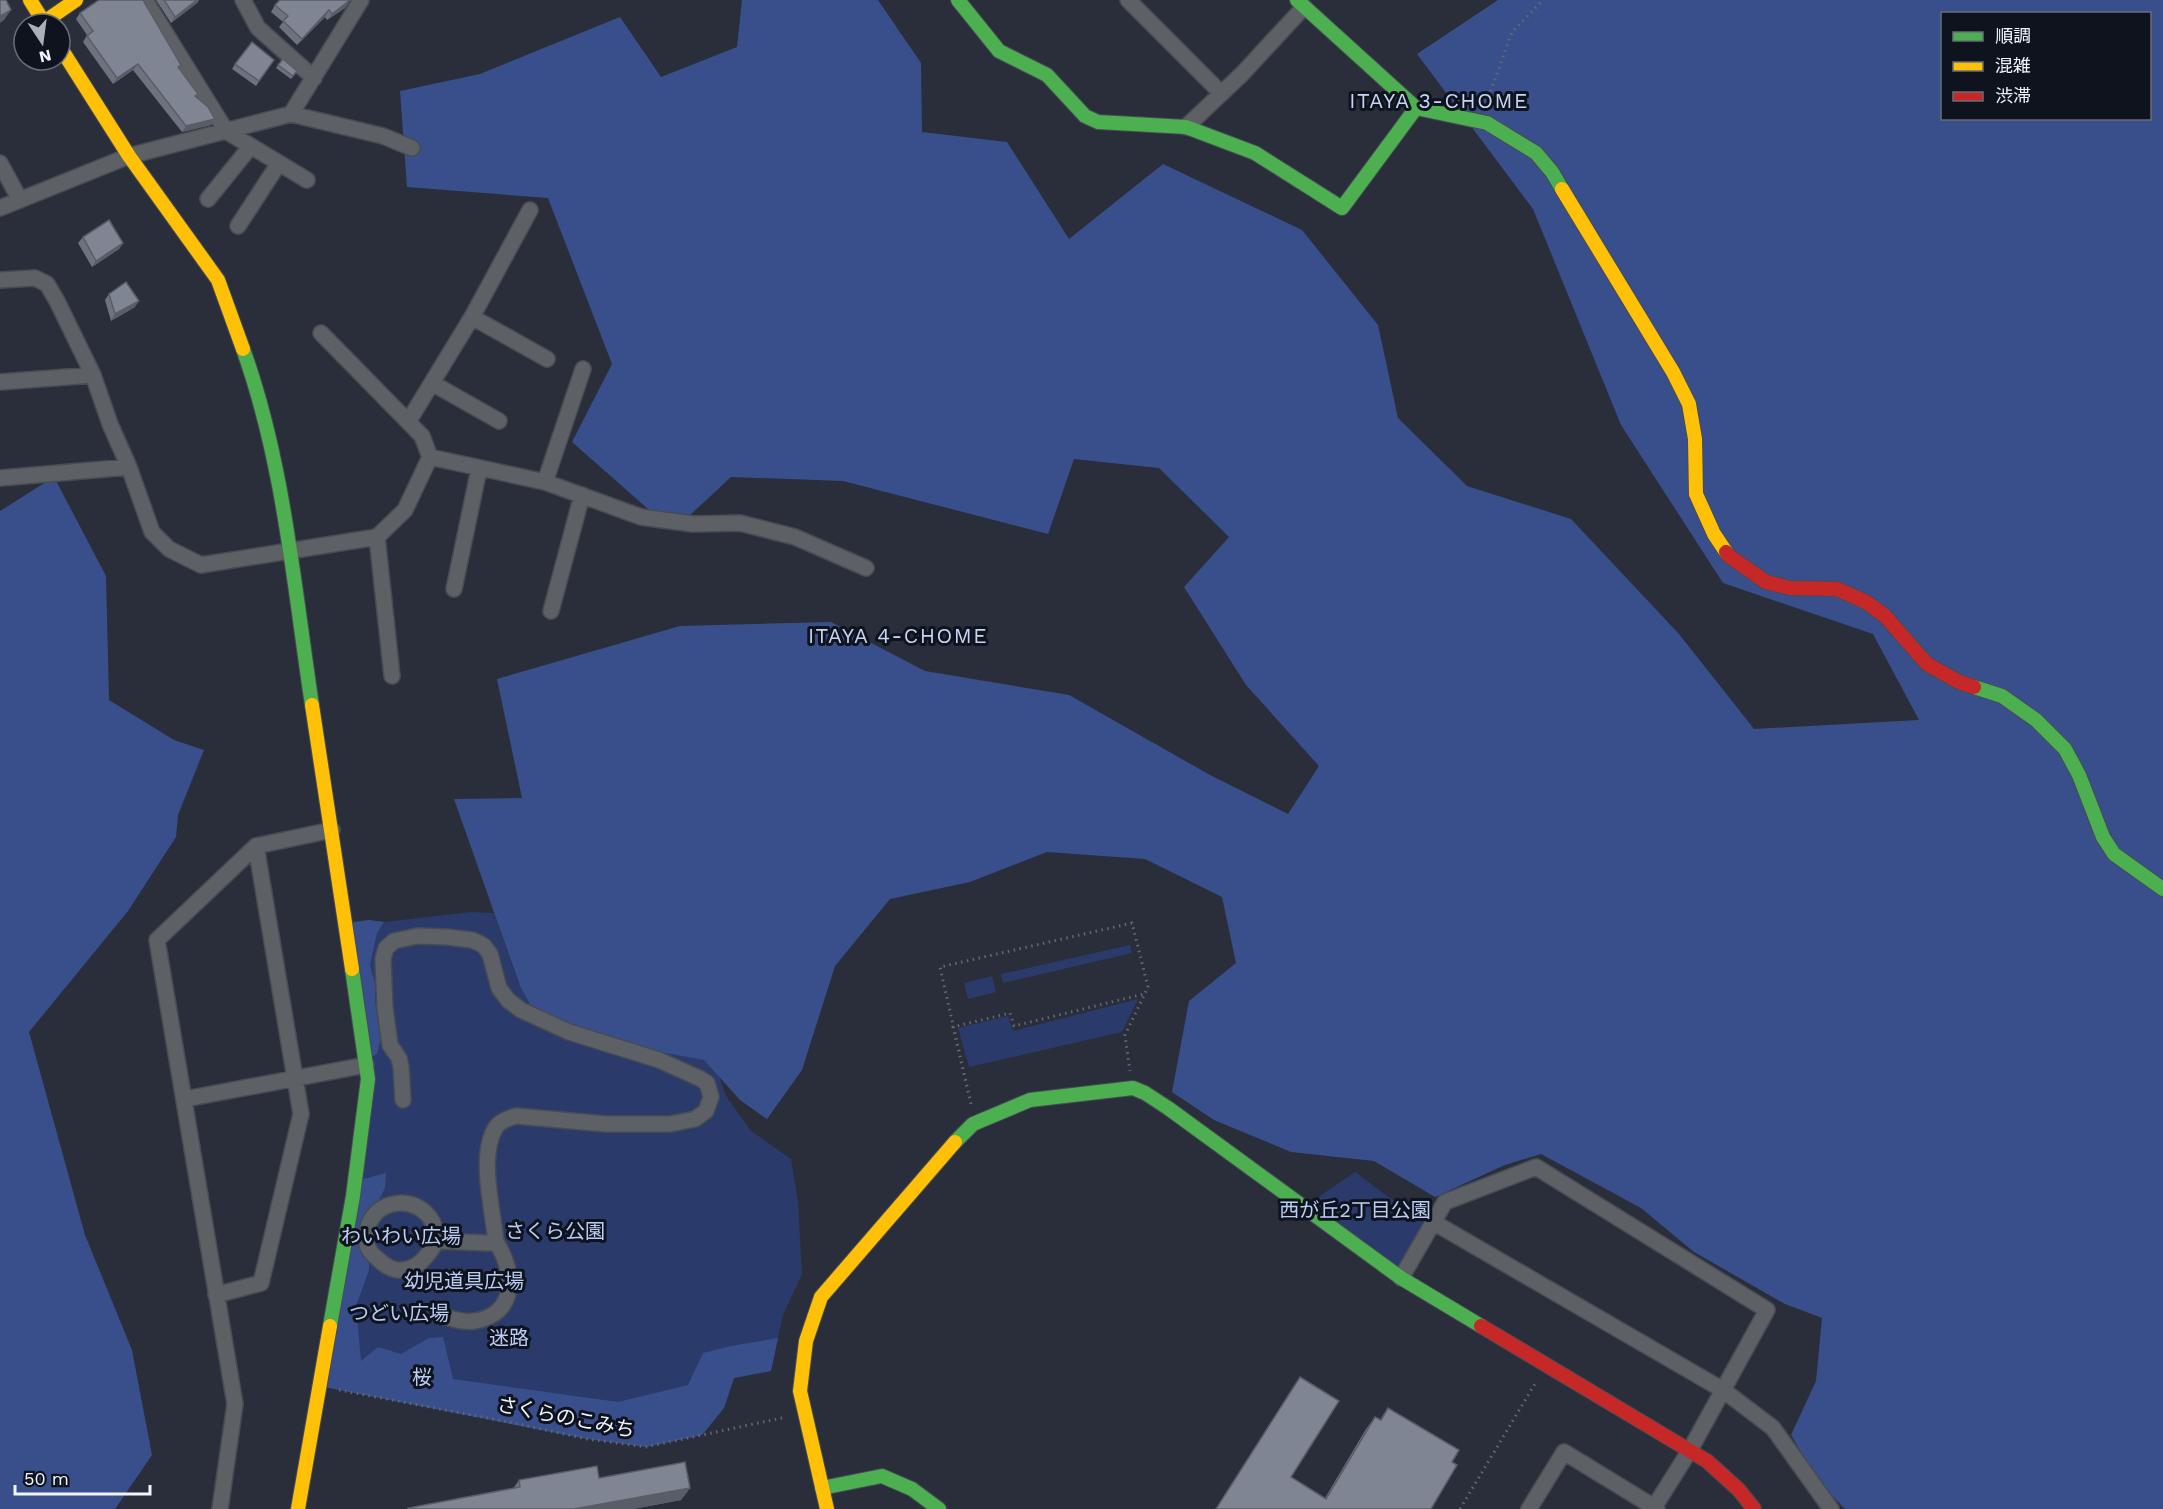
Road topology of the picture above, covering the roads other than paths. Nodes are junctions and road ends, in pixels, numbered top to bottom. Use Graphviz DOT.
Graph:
graph roads {
  1 [pos="76,0"];
  2 [pos="145,0"];
  3 [pos="243,0"];
  4 [pos="362,0"];
  5 [pos="958,0"];
  6 [pos="1128,0"];
  7 [pos="1300,4"];
  8 [pos="60,12"];
  9 [pos="72,66"];
  10 [pos="314,78"];
  11 [pos="1221,93"];
  12 [pos="1416,108"];
  13 [pos="291,114"];
  14 [pos="1186,127"];
  15 [pos="226,131"];
  16 [pos="251,146"];
  17 [pos="412,148"];
  18 [pos="129,156"];
  19 [pos="0,163"];
  20 [pos="279,163"];
  21 [pos="307,180"];
  22 [pos="208,199"];
  23 [pos="20,200"];
  24 [pos="0,208"];
  25 [pos="530,210"];
  26 [pos="238,226"];
  27 [pos="0,280"];
  28 [pos="472,317"];
  29 [pos="321,333"];
  30 [pos="548,359"];
  31 [pos="583,369"];
  32 [pos="93,375"];
  33 [pos="0,382"];
  34 [pos="432,383"];
  35 [pos="499,421"];
  36 [pos="408,422"];
  37 [pos="430,457"];
  38 [pos="129,467"];
  39 [pos="479,469"];
  40 [pos="0,478"];
  41 [pos="545,483"];
  42 [pos="582,495"];
  43 [pos="377,537"];
  44 [pos="288,553"];
  45 [pos="866,568"];
  46 [pos="454,589"];
  47 [pos="551,611"];
  48 [pos="392,676"];
  49 [pos="332,830"];
  50 [pos="256,846"];
  51 [pos="2163,889"];
  52 [pos="366,1065"];
  53 [pos="295,1078"];
  54 [pos="184,1099"];
  55 [pos="403,1100"];
  56 [pos="1433,1222"];
  57 [pos="437,1241"];
  58 [pos="496,1242"];
  59 [pos="1401,1278"];
  60 [pos="216,1294"];
  61 [pos="438,1314"];
  62 [pos="1724,1390"];
  63 [pos="1690,1450"];
  64 [pos="822,1488"];
  65 [pos="1655,1508"];
  66 [pos="220,1509"];
  67 [pos="298,1509"];
  68 [pos="826,1509"];
  69 [pos="939,1509"];
  70 [pos="1529,1509"];
  71 [pos="1754,1509"];
  72 [pos="1831,1509"];
  1 -- 8 [label="street"];
  2 -- 15 [label="street"];
  3 -- 10 [label="street"];
  4 -- 10 [label="street"];
  5 -- 14 [label="street"];
  6 -- 11 [label="street"];
  7 -- 11 [label="street"];
  7 -- 12 [label="street"];
  9 -- 18 [label="street"];
  10 -- 13 [label="street"];
  11 -- 14 [label="street"];
  12 -- 14 [label="street"];
  12 -- 51 [label="street"];
  13 -- 15 [label="street"];
  13 -- 17 [label="street"];
  15 -- 16 [label="street"];
  15 -- 18 [label="street"];
  16 -- 20 [label="street"];
  16 -- 22 [label="street"];
  18 -- 23 [label="street"];
  18 -- 44 [label="street"];
  19 -- 23 [label="street"];
  20 -- 21 [label="street"];
  20 -- 26 [label="street"];
  23 -- 24 [label="street"];
  25 -- 28 [label="street"];
  27 -- 32 [label="street"];
  28 -- 30 [label="street"];
  28 -- 34 [label="street"];
  29 -- 36 [label="street"];
  31 -- 41 [label="street"];
  32 -- 33 [label="street"];
  32 -- 38 [label="street"];
  34 -- 35 [label="street"];
  34 -- 36 [label="street"];
  36 -- 37 [label="street"];
  37 -- 39 [label="street"];
  37 -- 43 [label="street"];
  38 -- 40 [label="street"];
  38 -- 44 [label="street"];
  39 -- 41 [label="street"];
  39 -- 46 [label="street"];
  41 -- 42 [label="street"];
  42 -- 45 [label="street"];
  42 -- 47 [label="street"];
  43 -- 44 [label="street"];
  43 -- 48 [label="street"];
  44 -- 49 [label="street"];
  49 -- 50 [label="street"];
  49 -- 52 [label="street"];
  50 -- 53 [label="street"];
  50 -- 54 [label="street"];
  52 -- 53 [label="street"];
  52 -- 67 [label="street"];
  53 -- 54 [label="street"];
  53 -- 60 [label="street"];
  54 -- 60 [label="street"];
  55 -- 58 [label="street"];
  56 -- 59 [label="street"];
  56 -- 62 [label="street"];
  56 -- 62 [label="street"];
  57 -- 57 [label="street"];
  57 -- 58 [label="street"];
  58 -- 61 [label="street"];
  59 -- 63 [label="street"];
  59 -- 64 [label="street"];
  60 -- 66 [label="street"];
  62 -- 63 [label="street"];
  62 -- 72 [label="street"];
  63 -- 65 [label="street"];
  63 -- 71 [label="street"];
  64 -- 68 [label="street"];
  64 -- 69 [label="street"];
  65 -- 70 [label="street"];
}
